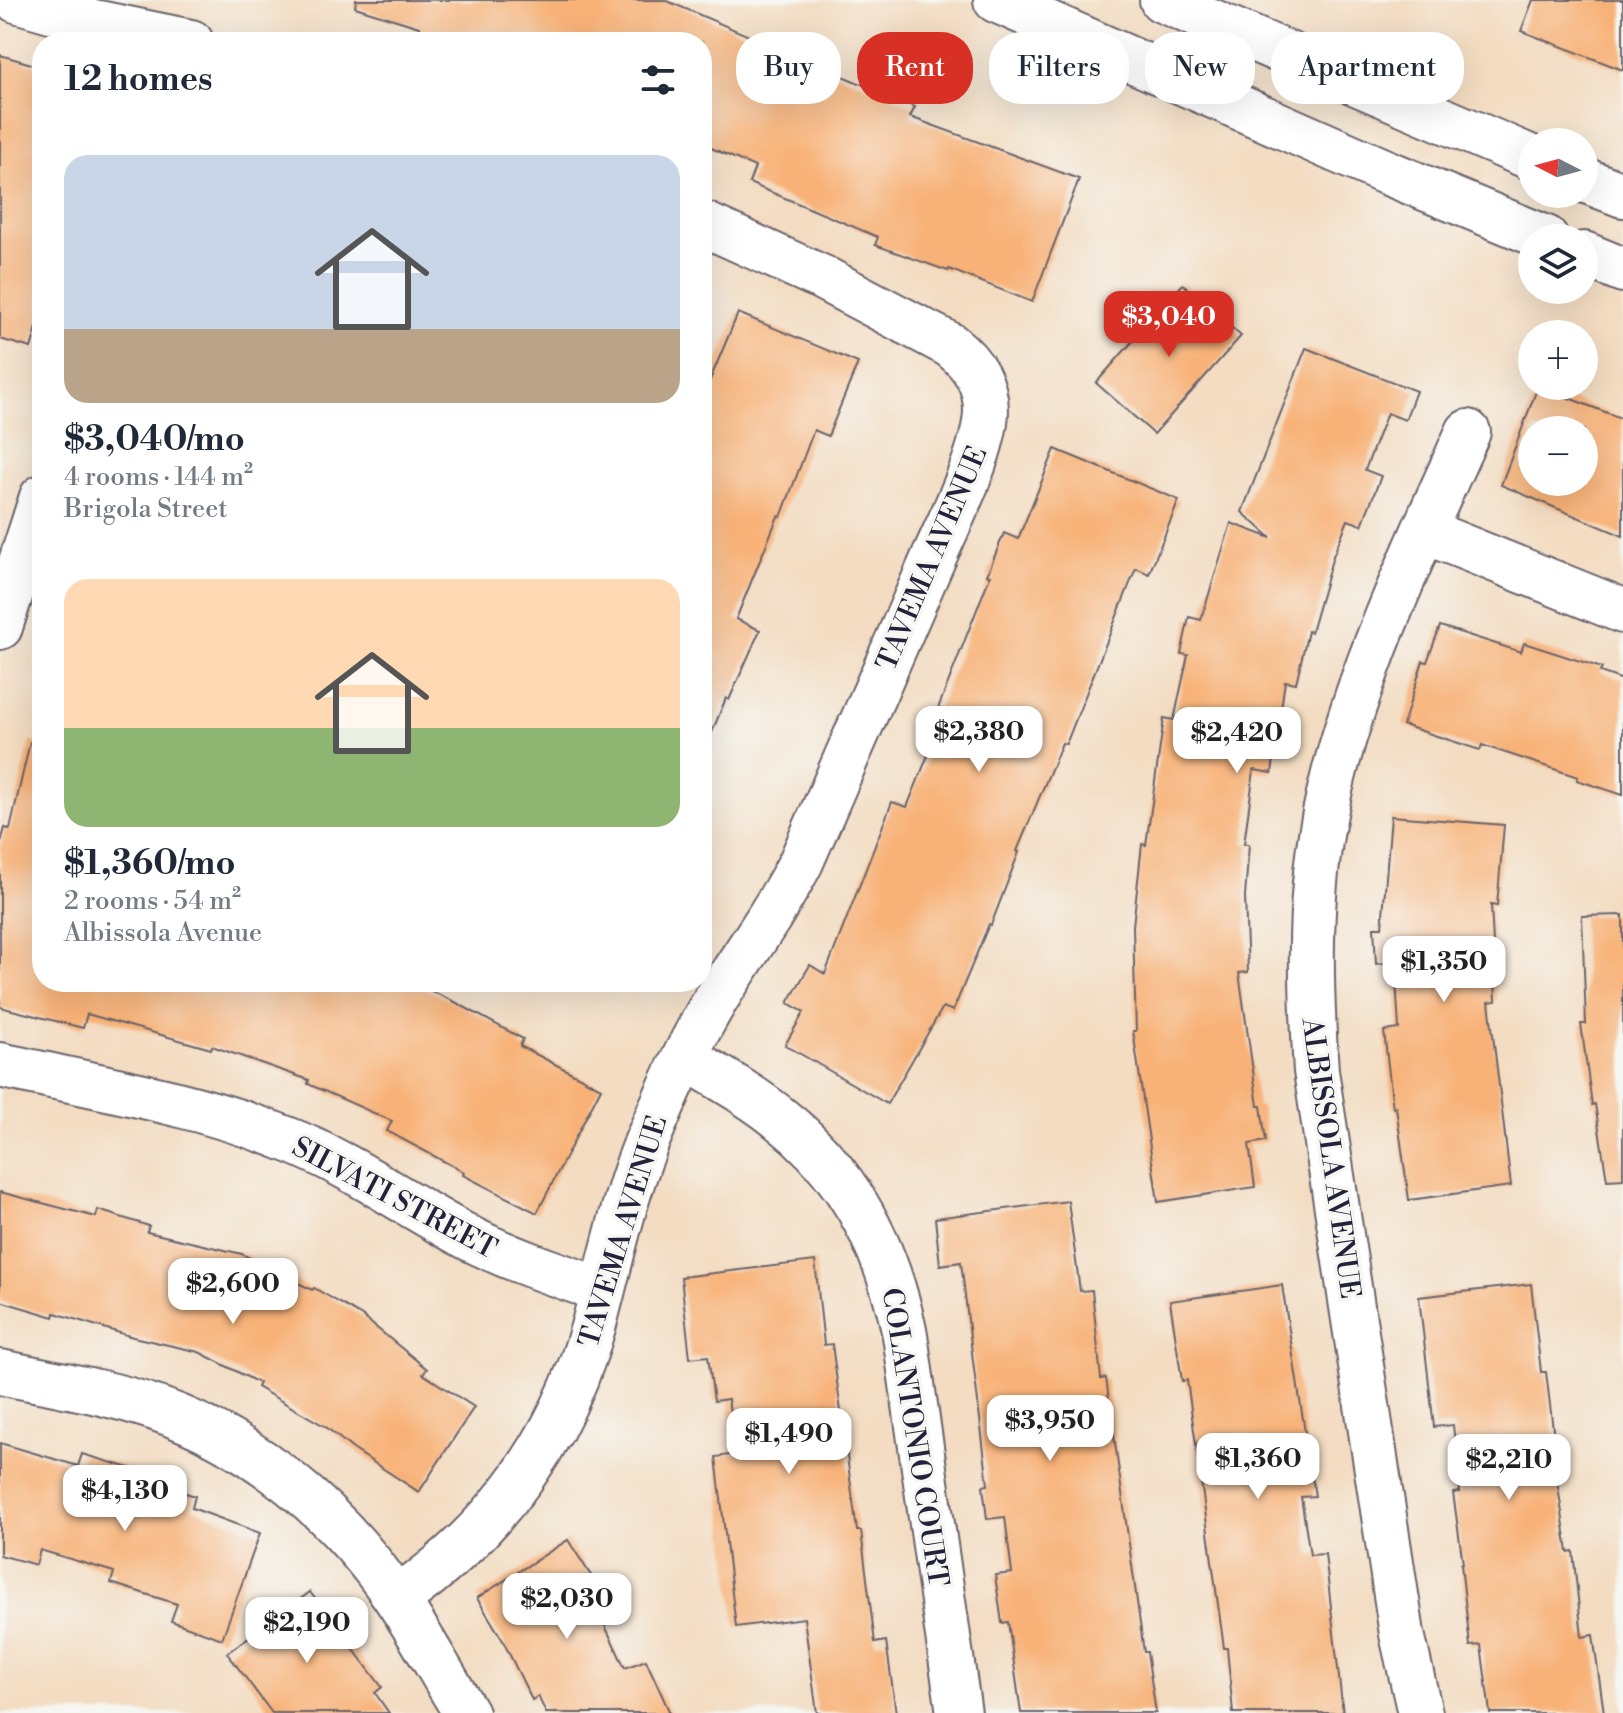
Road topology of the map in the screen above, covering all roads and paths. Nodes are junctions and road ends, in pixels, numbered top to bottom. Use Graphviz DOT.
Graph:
graph roads {
  1 [pos="16,0"];
  2 [pos="996,0"];
  3 [pos="1162,0"];
  4 [pos="142,32"];
  5 [pos="1518,152"];
  6 [pos="1598,185"];
  7 [pos="1623,195"];
  8 [pos="1518,226"];
  9 [pos="712,232"];
  10 [pos="1598,260"];
  11 [pos="1623,270"];
  12 [pos="1468,432"];
  13 [pos="32,528"];
  14 [pos="1424,531"];
  15 [pos="1623,611"];
  16 [pos="0,627"];
  17 [pos="685,1057"];
  18 [pos="0,1065"];
  19 [pos="602,1290"];
  20 [pos="0,1372"];
  21 [pos="397,1599"];
  22 [pos="466,1713"];
  23 [pos="959,1713"];
  24 [pos="1420,1713"];
  1 -- 4 [label="street"];
  2 -- 8 [label="street"];
  3 -- 5 [label="street"];
  6 -- 7 [label="street"];
  9 -- 17 [label="street, TAVEMA AVENUE"];
  10 -- 11 [label="street"];
  12 -- 14 [label="street, ALBISSOLA AVENUE"];
  13 -- 16 [label="street"];
  14 -- 15 [label="street"];
  14 -- 24 [label="street, ALBISSOLA AVENUE"];
  17 -- 19 [label="street, TAVEMA AVENUE"];
  17 -- 23 [label="street, COLANTONIO COURT"];
  18 -- 19 [label="street, SILVATI STREET"];
  19 -- 21 [label="street, TAVEMA AVENUE"];
  20 -- 21 [label="street"];
  21 -- 22 [label="street"];
}
